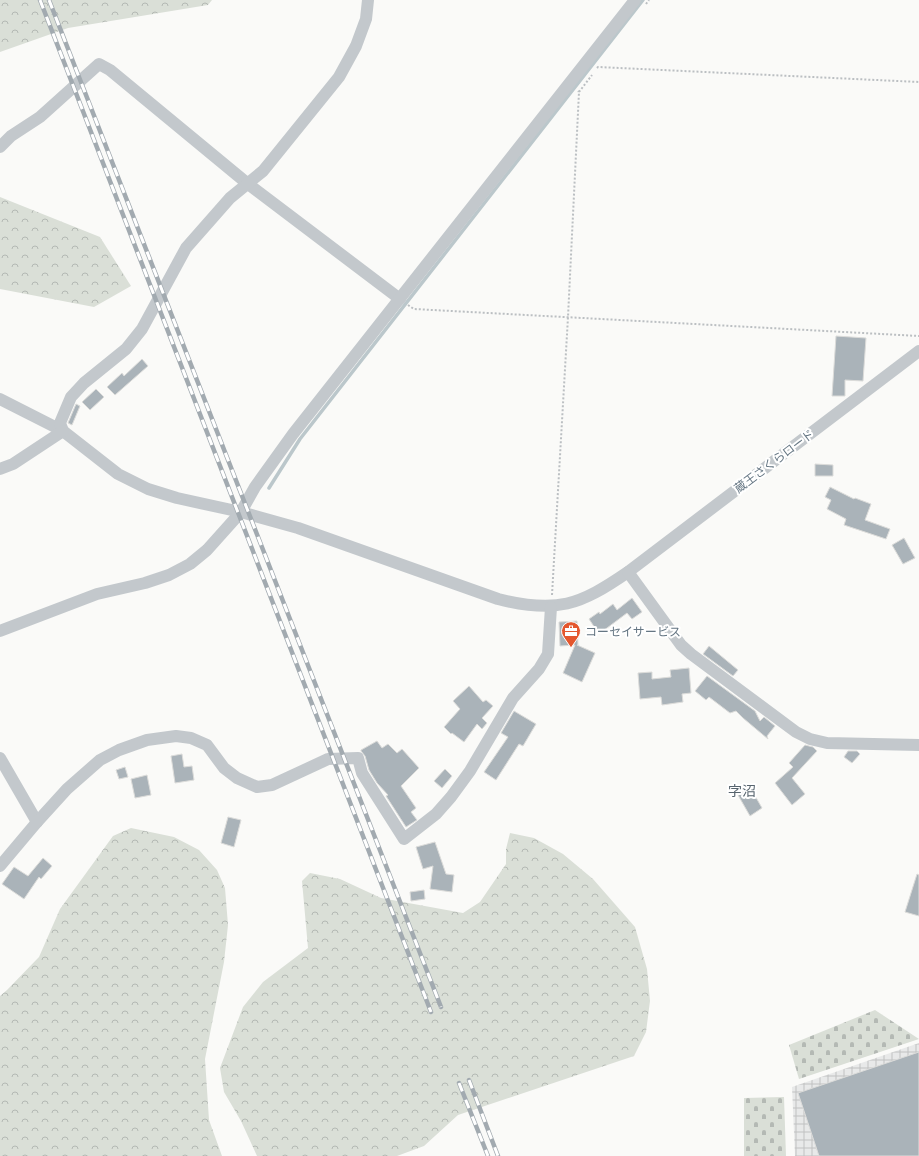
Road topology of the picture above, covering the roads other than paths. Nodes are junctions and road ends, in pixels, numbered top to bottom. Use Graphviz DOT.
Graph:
graph roads {
  1 [pos="368,0"];
  2 [pos="635,0"];
  3 [pos="0,147"];
  4 [pos="248,184"];
  5 [pos="405,302"];
  6 [pos="919,351"];
  7 [pos="0,399"];
  8 [pos="63,431"];
  9 [pos="0,469"];
  10 [pos="241,512"];
  11 [pos="628,572"];
  12 [pos="551,607"];
  13 [pos="0,631"];
  14 [pos="919,744"];
  15 [pos="0,758"];
  16 [pos="36,822"];
  17 [pos="0,866"];
  1 -- 4 [label="street"];
  2 -- 5 [label="street"];
  3 -- 4 [label="street"];
  4 -- 5 [label="street"];
  4 -- 8 [label="street"];
  5 -- 10 [label="street"];
  6 -- 11 [label="street, 蔵王さくらロード"];
  7 -- 8 [label="street, 蔵王さくらロード"];
  8 -- 9 [label="street"];
  8 -- 10 [label="street, 蔵王さくらロード"];
  10 -- 12 [label="street, 蔵王さくらロード"];
  10 -- 13 [label="street"];
  11 -- 12 [label="street, 蔵王さくらロード"];
  11 -- 14 [label="street"];
  12 -- 16 [label="street"];
  15 -- 16 [label="street"];
  16 -- 17 [label="street"];
}
